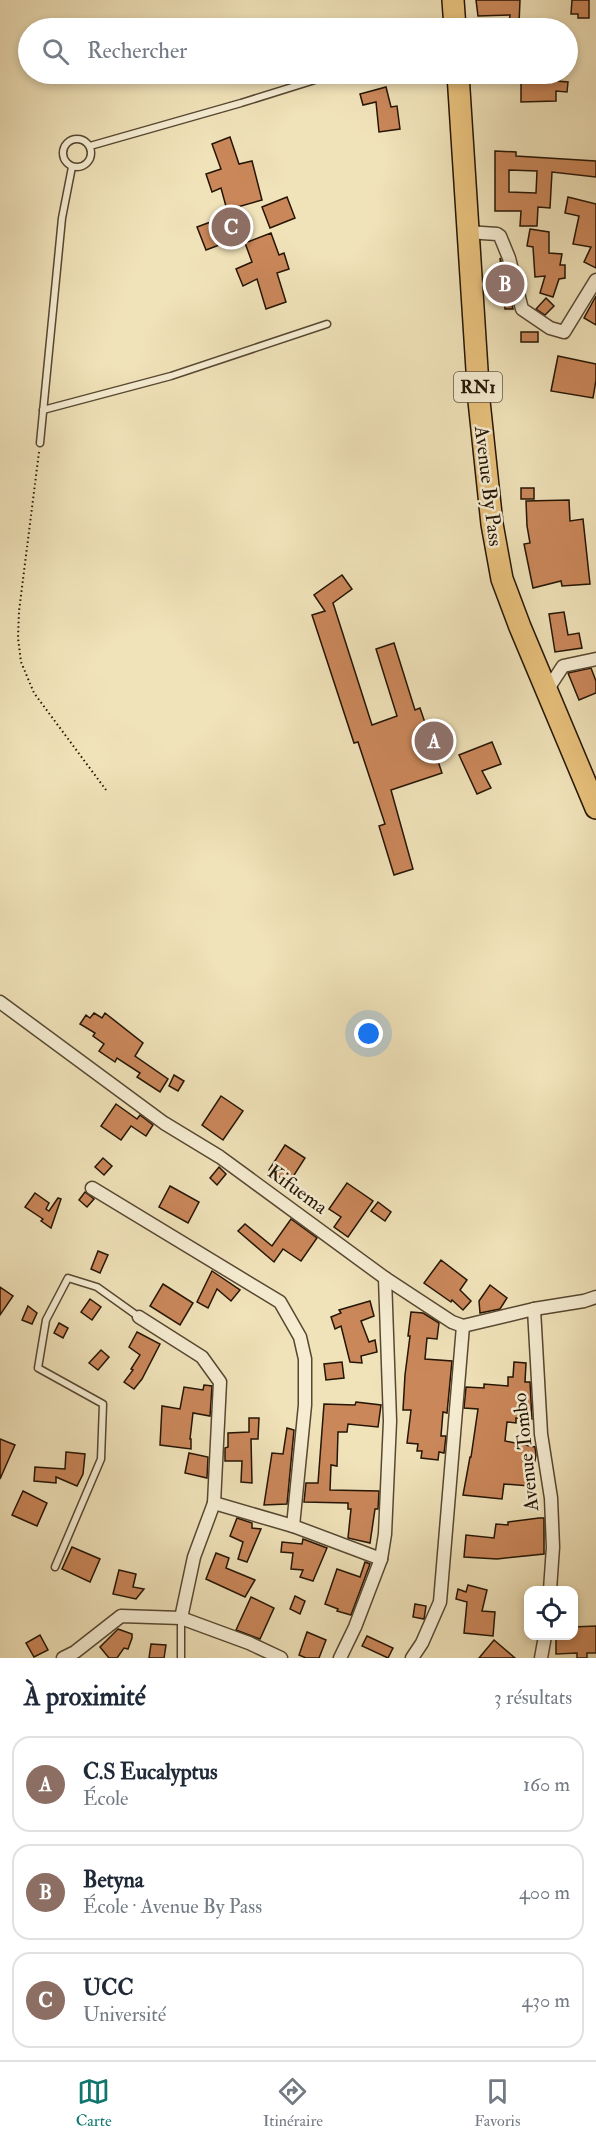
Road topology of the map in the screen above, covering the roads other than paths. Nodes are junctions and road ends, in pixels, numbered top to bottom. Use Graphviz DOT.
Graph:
graph roads {
  1 [pos="453,0"];
  2 [pos="454,18"];
  3 [pos="302,84"];
  4 [pos="459,84"];
  5 [pos="90,146"];
  6 [pos="72,167"];
  7 [pos="467,232"];
  8 [pos="596,280"];
  9 [pos="327,324"];
  10 [pos="43,410"];
  11 [pos="40,443"];
  12 [pos="596,660"];
  13 [pos="546,692"];
  14 [pos="591,786"];
  15 [pos="596,808"];
  16 [pos="0,1002"];
  17 [pos="92,1188"];
  18 [pos="385,1278"];
  19 [pos="596,1297"];
  20 [pos="534,1309"];
  21 [pos="139,1317"];
  22 [pos="464,1326"];
  23 [pos="214,1503"];
  24 [pos="293,1526"];
  25 [pos="381,1559"];
  26 [pos="55,1567"];
  27 [pos="550,1586"];
  28 [pos="181,1618"];
  29 [pos="544,1640"];
  30 [pos="63,1658"];
  31 [pos="181,1658"];
  32 [pos="281,1658"];
  33 [pos="340,1658"];
  34 [pos="412,1658"];
  35 [pos="541,1658"];
  1 -- 2 [label="highway"];
  3 -- 5 [label="lane"];
  4 -- 7 [label="highway, Avenue By Pass / RN1"];
  5 -- 6 [label="lane"];
  5 -- 6 [label="lane"];
  6 -- 10 [label="lane"];
  7 -- 8 [label="street"];
  7 -- 13 [label="highway, Avenue By Pass / RN1"];
  9 -- 10 [label="lane"];
  10 -- 11 [label="lane"];
  12 -- 13 [label="street"];
  13 -- 14 [label="highway, Avenue By Pass / RN1"];
  14 -- 15 [label="highway, Avenue By Pass / RN1"];
  16 -- 18 [label="street, Kifuema"];
  17 -- 24 [label="street"];
  18 -- 22 [label="street, Kifuema"];
  18 -- 25 [label="street"];
  19 -- 20 [label="street"];
  20 -- 22 [label="street"];
  20 -- 27 [label="street, Avenue Tombo"];
  21 -- 23 [label="street"];
  21 -- 26 [label="lane"];
  22 -- 34 [label="street"];
  23 -- 24 [label="street"];
  23 -- 28 [label="street"];
  24 -- 25 [label="street"];
  25 -- 33 [label="street"];
  28 -- 30 [label="street"];
  28 -- 31 [label="lane"];
  28 -- 32 [label="street"];
  29 -- 35 [label="street"];
}
